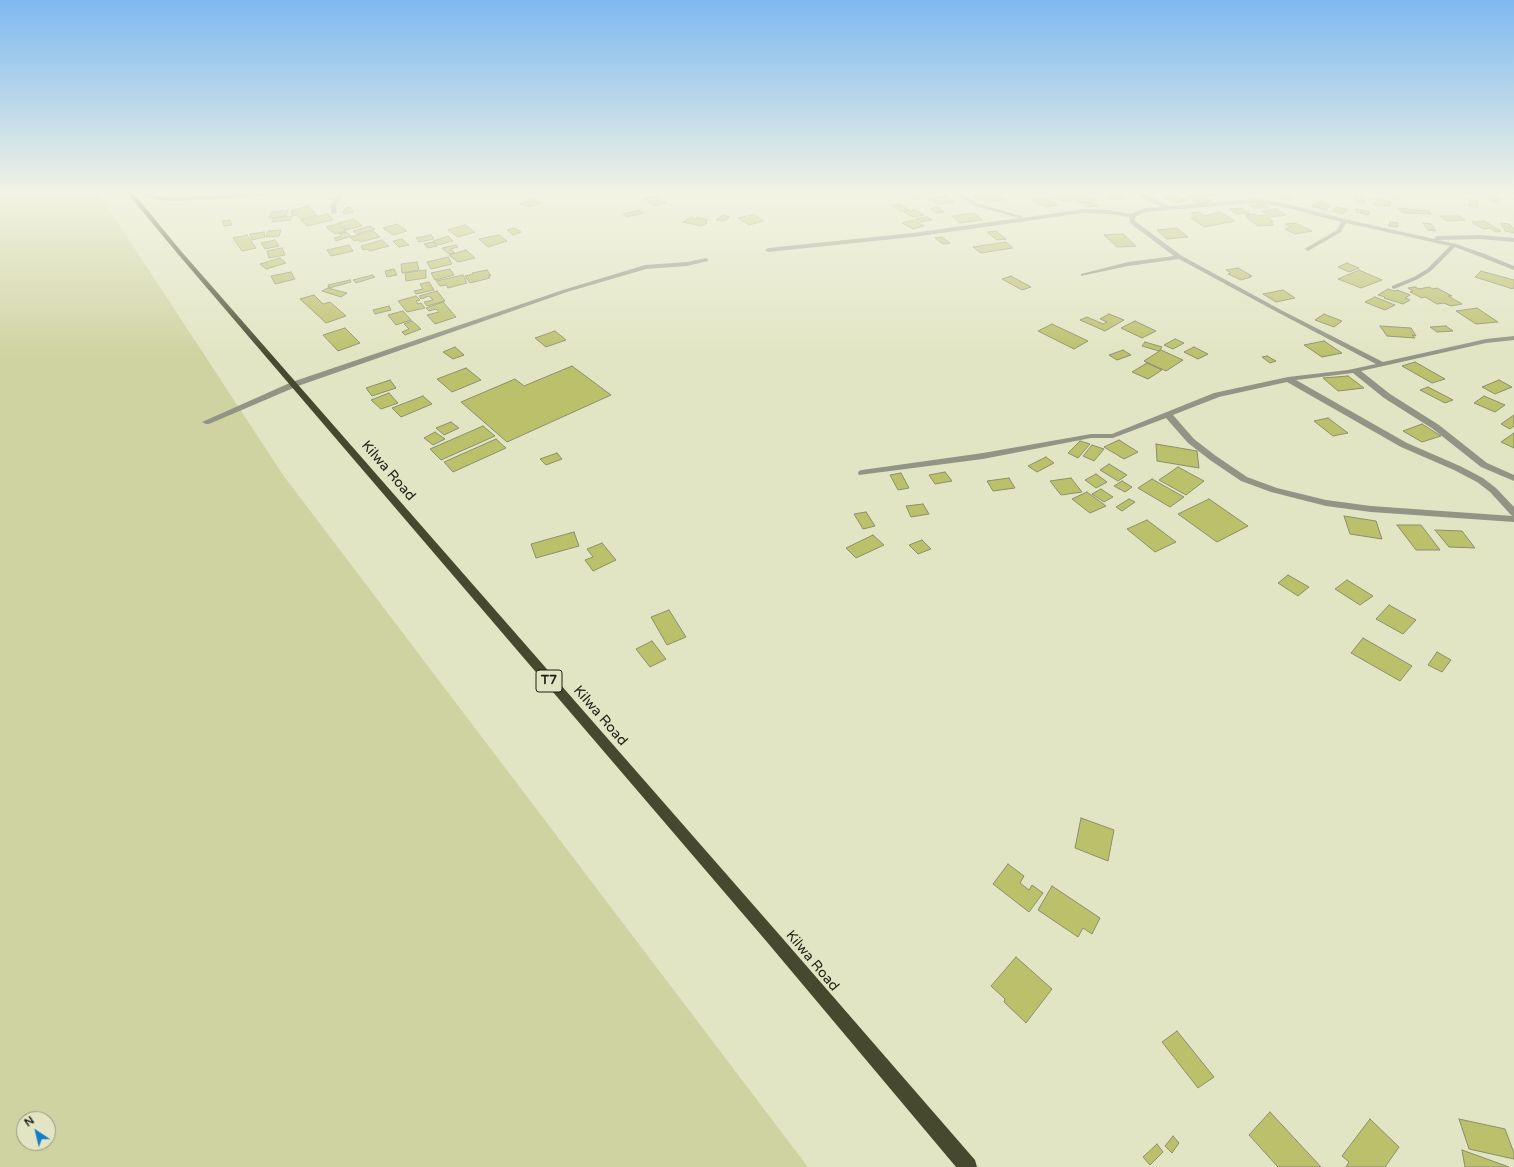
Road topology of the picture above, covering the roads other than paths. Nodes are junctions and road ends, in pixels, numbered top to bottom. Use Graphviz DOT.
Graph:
graph roads {
  1 [pos="176,248"];
  2 [pos="784,248"];
  3 [pos="1168,248"];
  4 [pos="1451,248"];
  5 [pos="1464,248"];
  6 [pos="768,250"];
  7 [pos="1180,257"];
  8 [pos="706,260"];
  9 [pos="1514,268"];
  10 [pos="1083,276"];
  11 [pos="1394,287"];
  12 [pos="1514,338"];
  13 [pos="1382,364"];
  14 [pos="1354,370"];
  15 [pos="1288,379"];
  16 [pos="295,384"];
  17 [pos="1167,414"];
  18 [pos="206,422"];
  19 [pos="862,473"];
  20 [pos="1514,478"];
  21 [pos="1514,513"];
  22 [pos="1514,519"];
  23 [pos="968,1167"];
  1 -- 16 [label="highway, Kilwa Road / T7"];
  2 -- 6 [label="street"];
  3 -- 7 [label="street"];
  4 -- 11 [label="street"];
  5 -- 9 [label="street"];
  7 -- 10 [label="street"];
  7 -- 13 [label="street"];
  8 -- 16 [label="street"];
  12 -- 13 [label="street"];
  13 -- 14 [label="street"];
  14 -- 15 [label="street"];
  14 -- 20 [label="street"];
  15 -- 17 [label="street"];
  15 -- 21 [label="street"];
  16 -- 18 [label="street"];
  16 -- 23 [label="highway, Kilwa Road / T7"];
  17 -- 19 [label="street"];
  17 -- 22 [label="street"];
}
